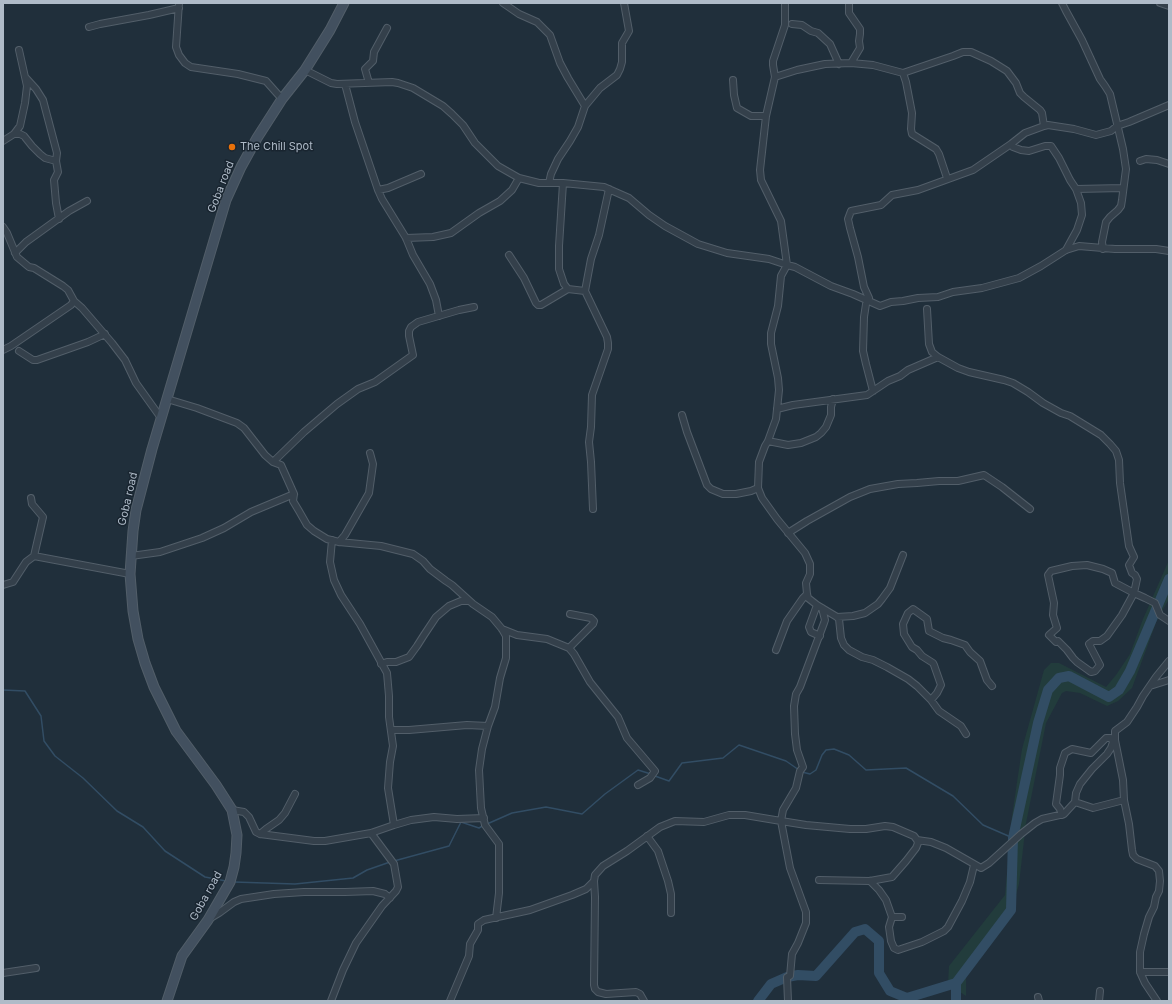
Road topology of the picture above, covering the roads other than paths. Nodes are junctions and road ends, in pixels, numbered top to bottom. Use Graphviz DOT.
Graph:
graph roads {
  1 [pos="344,3"];
  2 [pos="503,3"];
  3 [pos="624,3"];
  4 [pos="785,3"];
  5 [pos="849,3"];
  6 [pos="1062,3"];
  7 [pos="1160,3"];
  8 [pos="179,6"];
  9 [pos="1169,6"];
  10 [pos="792,24"];
  11 [pos="89,27"];
  12 [pos="387,28"];
  13 [pos="19,50"];
  14 [pos="851,63"];
  15 [pos="839,64"];
  16 [pos="305,70"];
  17 [pos="903,74"];
  18 [pos="775,77"];
  19 [pos="26,78"];
  20 [pos="733,80"];
  21 [pos="369,82"];
  22 [pos="345,84"];
  23 [pos="282,99"];
  24 [pos="1169,105"];
  25 [pos="585,106"];
  26 [pos="766,116"];
  27 [pos="1044,126"];
  28 [pos="1117,126"];
  29 [pos="14,134"];
  30 [pos="3,141"];
  31 [pos="1011,144"];
  32 [pos="56,161"];
  33 [pos="1140,161"];
  34 [pos="1169,164"];
  35 [pos="421,174"];
  36 [pos="519,178"];
  37 [pos="947,178"];
  38 [pos="563,182"];
  39 [pos="549,183"];
  40 [pos="1076,188"];
  41 [pos="1123,188"];
  42 [pos="609,189"];
  43 [pos="378,190"];
  44 [pos="87,201"];
  45 [pos="59,219"];
  46 [pos="3,227"];
  47 [pos="406,238"];
  48 [pos="1103,249"];
  49 [pos="1066,250"];
  50 [pos="1169,251"];
  51 [pos="15,253"];
  52 [pos="509,255"];
  53 [pos="787,264"];
  54 [pos="568,289"];
  55 [pos="585,291"];
  56 [pos="74,301"];
  57 [pos="868,301"];
  58 [pos="474,307"];
  59 [pos="927,309"];
  60 [pos="439,316"];
  61 [pos="104,334"];
  62 [pos="4,348"];
  63 [pos="19,351"];
  64 [pos="938,357"];
  65 [pos="873,390"];
  66 [pos="167,399"];
  67 [pos="833,399"];
  68 [pos="777,409"];
  69 [pos="682,415"];
  70 [pos="161,418"];
  71 [pos="768,441"];
  72 [pos="370,453"];
  73 [pos="273,462"];
  74 [pos="758,488"];
  75 [pos="294,494"];
  76 [pos="31,498"];
  77 [pos="593,509"];
  78 [pos="1030,509"];
  79 [pos="788,533"];
  80 [pos="335,541"];
  81 [pos="903,555"];
  82 [pos="34,556"];
  83 [pos="131,556"];
  84 [pos="130,574"];
  85 [pos="3,585"];
  86 [pos="1134,593"];
  87 [pos="807,594"];
  88 [pos="469,601"];
  89 [pos="820,606"];
  90 [pos="570,614"];
  91 [pos="837,617"];
  92 [pos="1169,621"];
  93 [pos="502,629"];
  94 [pos="820,636"];
  95 [pos="569,648"];
  96 [pos="776,650"];
  97 [pos="1169,661"];
  98 [pos="381,664"];
  99 [pos="1169,680"];
  100 [pos="992,686"];
  101 [pos="1150,686"];
  102 [pos="931,700"];
  103 [pos="488,726"];
  104 [pos="391,730"];
  105 [pos="966,734"];
  106 [pos="638,785"];
  107 [pos="295,794"];
  108 [pos="1124,800"];
  109 [pos="1075,802"];
  110 [pos="232,810"];
  111 [pos="1062,815"];
  112 [pos="484,818"];
  113 [pos="781,821"];
  114 [pos="394,825"];
  115 [pos="371,833"];
  116 [pos="260,834"];
  117 [pos="647,836"];
  118 [pos="917,840"];
  119 [pos="974,865"];
  120 [pos="819,880"];
  121 [pos="594,881"];
  122 [pos="870,881"];
  123 [pos="390,898"];
  124 [pos="671,913"];
  125 [pos="902,916"];
  126 [pos="892,917"];
  127 [pos="496,918"];
  128 [pos="208,920"];
  129 [pos="36,968"];
  130 [pos="1140,972"];
  131 [pos="1169,972"];
  132 [pos="3,973"];
  133 [pos="1100,991"];
  134 [pos="167,1001"];
  135 [pos="331,1001"];
  136 [pos="450,1001"];
  137 [pos="644,1001"];
  138 [pos="788,1001"];
  139 [pos="1099,1001"];
  140 [pos="1157,1001"];
  1 -- 16 [label="main road, Goba road"];
  2 -- 25 [label="street"];
  3 -- 25 [label="street"];
  4 -- 18 [label="street"];
  5 -- 14 [label="street"];
  6 -- 28 [label="street"];
  7 -- 9 [label="street"];
  8 -- 11 [label="street"];
  8 -- 23 [label="street"];
  10 -- 15 [label="street"];
  12 -- 21 [label="street"];
  13 -- 19 [label="street"];
  14 -- 15 [label="street"];
  14 -- 17 [label="street"];
  15 -- 18 [label="street"];
  16 -- 22 [label="street"];
  16 -- 23 [label="main road, Goba road"];
  17 -- 27 [label="street"];
  17 -- 37 [label="street"];
  18 -- 26 [label="street"];
  19 -- 29 [label="street"];
  19 -- 32 [label="street"];
  20 -- 26 [label="street"];
  21 -- 22 [label="street"];
  21 -- 36 [label="street"];
  22 -- 43 [label="street"];
  23 -- 66 [label="main road, Goba road"];
  24 -- 28 [label="street"];
  25 -- 39 [label="street"];
  26 -- 53 [label="street"];
  27 -- 28 [label="street"];
  27 -- 31 [label="street"];
  28 -- 41 [label="street"];
  29 -- 30 [label="street"];
  29 -- 32 [label="street"];
  31 -- 37 [label="street"];
  31 -- 40 [label="street"];
  32 -- 45 [label="street"];
  33 -- 34 [label="street"];
  35 -- 43 [label="street"];
  36 -- 39 [label="street"];
  36 -- 47 [label="street"];
  37 -- 57 [label="street"];
  38 -- 39 [label="street"];
  38 -- 42 [label="street"];
  38 -- 54 [label="street"];
  40 -- 41 [label="street"];
  40 -- 49 [label="street"];
  41 -- 48 [label="street"];
  42 -- 53 [label="street"];
  42 -- 55 [label="street"];
  43 -- 47 [label="street"];
  44 -- 45 [label="street"];
  45 -- 51 [label="street"];
  46 -- 51 [label="street"];
  47 -- 60 [label="street"];
  48 -- 49 [label="street"];
  48 -- 50 [label="street"];
  49 -- 57 [label="street"];
  51 -- 56 [label="street"];
  52 -- 54 [label="street"];
  53 -- 57 [label="street"];
  53 -- 68 [label="street"];
  54 -- 55 [label="street"];
  55 -- 77 [label="street"];
  56 -- 61 [label="street"];
  56 -- 62 [label="street"];
  57 -- 65 [label="street"];
  58 -- 60 [label="street"];
  59 -- 64 [label="street"];
  60 -- 73 [label="street"];
  61 -- 63 [label="street"];
  61 -- 70 [label="street"];
  64 -- 65 [label="street"];
  64 -- 86 [label="street"];
  65 -- 67 [label="street"];
  66 -- 70 [label="main road, Goba road"];
  66 -- 73 [label="street"];
  67 -- 68 [label="street"];
  67 -- 71 [label="street"];
  68 -- 71 [label="street"];
  69 -- 74 [label="street"];
  70 -- 83 [label="main road, Goba road"];
  71 -- 74 [label="street"];
  72 -- 80 [label="street"];
  73 -- 75 [label="street"];
  74 -- 79 [label="street"];
  75 -- 80 [label="street"];
  75 -- 83 [label="street"];
  76 -- 82 [label="street"];
  78 -- 79 [label="street"];
  79 -- 87 [label="street"];
  80 -- 88 [label="street"];
  80 -- 98 [label="street"];
  81 -- 91 [label="street"];
  82 -- 84 [label="street"];
  82 -- 85 [label="street"];
  83 -- 84 [label="main road, Goba road"];
  84 -- 110 [label="main road, Goba road"];
  86 -- 86 [label="street"];
  86 -- 92 [label="street"];
  87 -- 89 [label="street"];
  87 -- 96 [label="street"];
  88 -- 93 [label="street"];
  88 -- 98 [label="street"];
  89 -- 91 [label="street"];
  89 -- 94 [label="street"];
  89 -- 94 [label="street"];
  90 -- 95 [label="street"];
  91 -- 102 [label="street"];
  93 -- 95 [label="street"];
  93 -- 103 [label="street"];
  94 -- 113 [label="street"];
  95 -- 106 [label="street"];
  97 -- 101 [label="street"];
  98 -- 104 [label="street"];
  99 -- 101 [label="street"];
  100 -- 102 [label="street"];
  101 -- 108 [label="street"];
  102 -- 105 [label="street"];
  103 -- 104 [label="street"];
  103 -- 112 [label="street"];
  104 -- 114 [label="street"];
  107 -- 116 [label="street"];
  108 -- 109 [label="street"];
  108 -- 130 [label="street"];
  109 -- 111 [label="street"];
  109 -- 111 [label="street"];
  110 -- 116 [label="street"];
  110 -- 128 [label="main road, Goba road"];
  111 -- 119 [label="street"];
  112 -- 114 [label="street"];
  112 -- 127 [label="street"];
  113 -- 117 [label="street"];
  113 -- 118 [label="street"];
  113 -- 138 [label="street"];
  114 -- 115 [label="street"];
  115 -- 116 [label="street"];
  115 -- 123 [label="street"];
  117 -- 121 [label="street"];
  117 -- 124 [label="street"];
  118 -- 119 [label="street"];
  118 -- 122 [label="street"];
  119 -- 126 [label="street"];
  120 -- 122 [label="street"];
  121 -- 127 [label="street"];
  121 -- 137 [label="street"];
  122 -- 126 [label="street"];
  123 -- 128 [label="street"];
  123 -- 135 [label="street"];
  125 -- 126 [label="street"];
  127 -- 136 [label="street"];
  128 -- 134 [label="main road, Goba road"];
  129 -- 132 [label="street"];
  130 -- 131 [label="street"];
  130 -- 140 [label="street"];
  133 -- 139 [label="street"];
}
